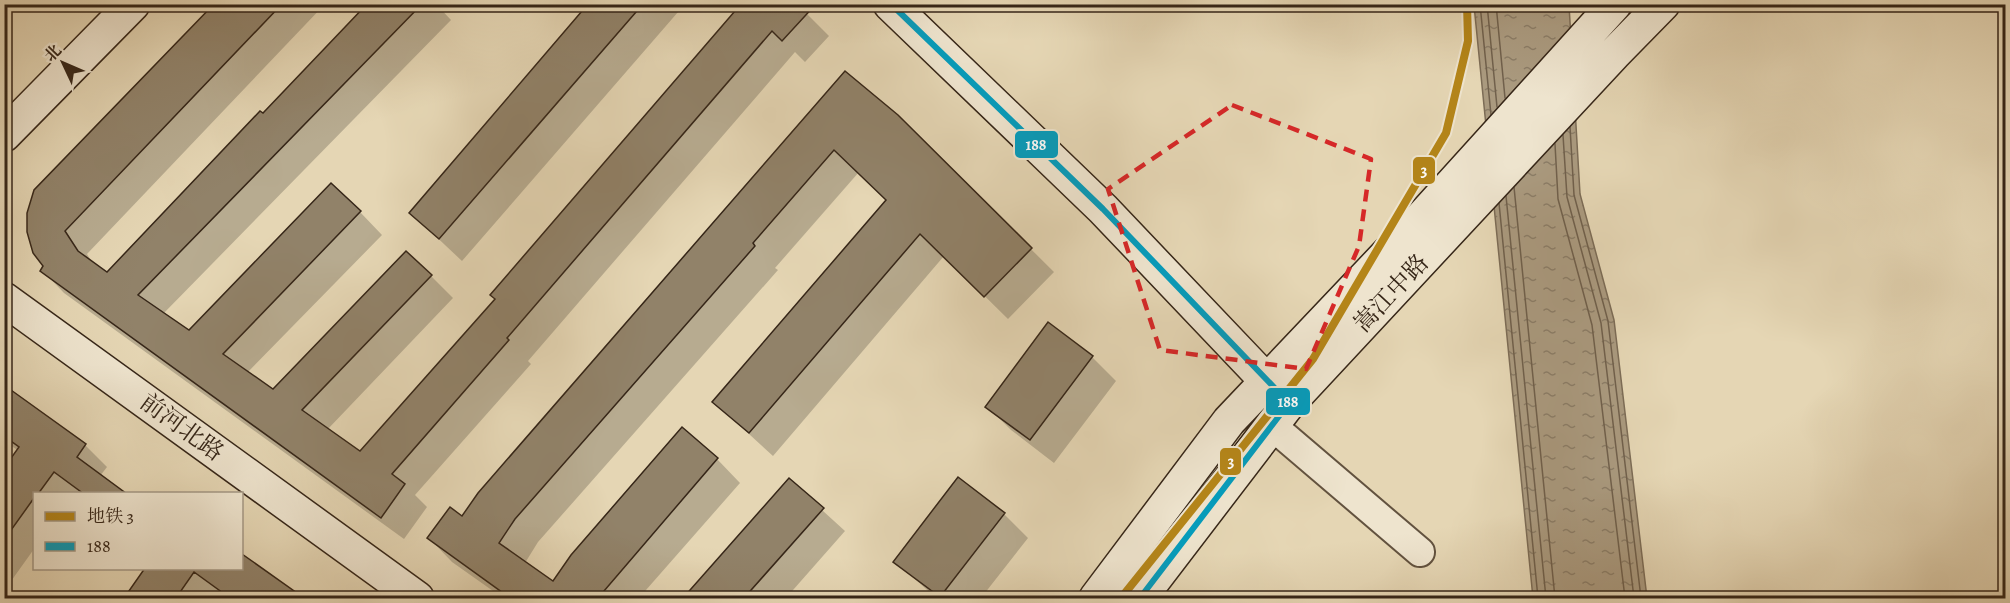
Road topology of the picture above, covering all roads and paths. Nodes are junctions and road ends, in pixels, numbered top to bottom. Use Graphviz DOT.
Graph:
graph roads {
  1 [pos="133,4"];
  2 [pos="890,4"];
  3 [pos="1663,4"];
  4 [pos="1604,16"];
  5 [pos="4,135"];
  6 [pos="1422,238"];
  7 [pos="4,299"];
  8 [pos="4,321"];
  9 [pos="1275,403"];
  10 [pos="235,492"];
  11 [pos="243,497"];
  12 [pos="1420,552"];
  13 [pos="380,598"];
  14 [pos="417,598"];
  15 [pos="1096,598"];
  16 [pos="1140,598"];
  1 -- 5 [label="main road"];
  2 -- 9 [label="main road"];
  3 -- 6 [label="main road, 嵩江中路"];
  4 -- 6 [label="main road, 嵩江中路"];
  6 -- 9 [label="main road, 嵩江中路"];
  7 -- 14 [label="main road, 前河北路"];
  8 -- 10 [label="main road, 前河北路"];
  9 -- 12 [label="street"];
  9 -- 15 [label="main road, 嵩江中路"];
  9 -- 16 [label="main road, 嵩江中路"];
  11 -- 13 [label="main road"];
}
